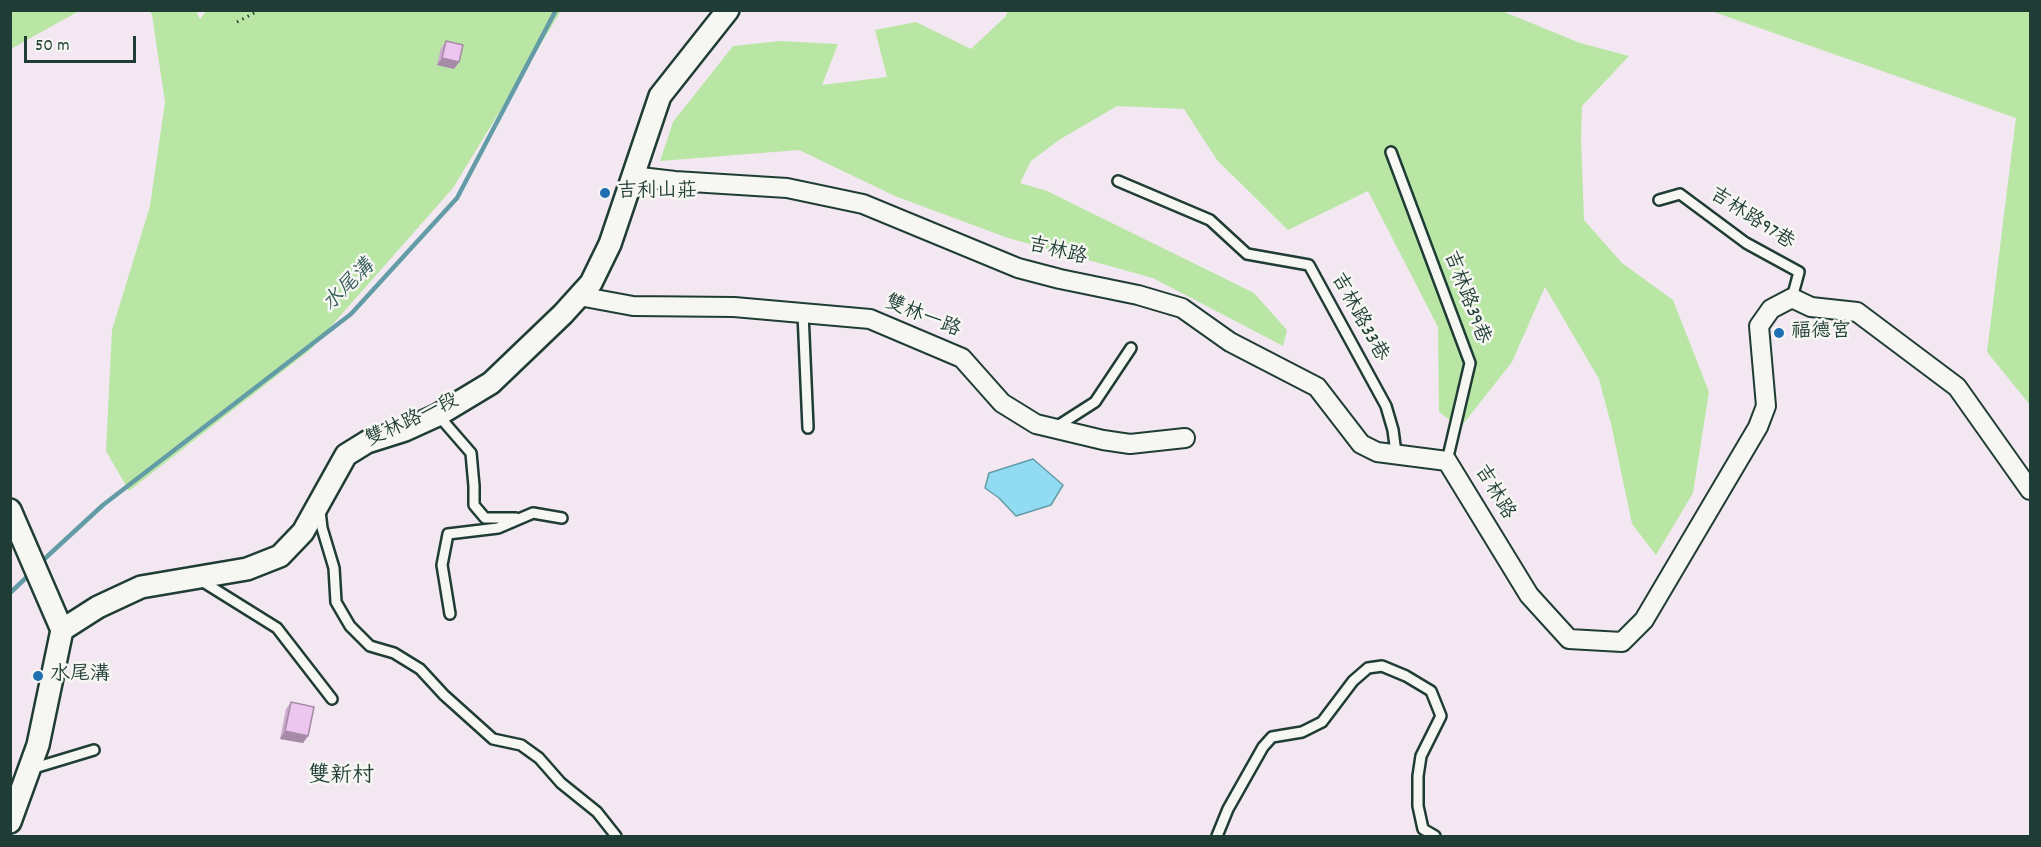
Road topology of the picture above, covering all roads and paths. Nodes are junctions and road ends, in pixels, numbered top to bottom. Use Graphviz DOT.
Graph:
graph roads {
  1 [pos="260,10"];
  2 [pos="728,10"];
  3 [pos="237,22"];
  4 [pos="1391,152"];
  5 [pos="632,176"];
  6 [pos="1118,181"];
  7 [pos="1659,200"];
  8 [pos="579,296"];
  9 [pos="1792,298"];
  10 [pos="803,313"];
  11 [pos="1131,348"];
  12 [pos="438,414"];
  13 [pos="808,428"];
  14 [pos="1054,429"];
  15 [pos="1185,438"];
  16 [pos="1396,453"];
  17 [pos="1447,461"];
  18 [pos="2031,490"];
  19 [pos="320,499"];
  20 [pos="11,512"];
  21 [pos="518,518"];
  22 [pos="562,518"];
  23 [pos="195,577"];
  24 [pos="450,614"];
  25 [pos="62,630"];
  26 [pos="332,699"];
  27 [pos="94,750"];
  28 [pos="29,770"];
  29 [pos="10,822"];
  30 [pos="616,837"];
  31 [pos="1217,837"];
  32 [pos="1435,837"];
  1 -- 3 [label="path"];
  2 -- 5 [label="street, 雙林路一段"];
  4 -- 17 [label="lane, 吉林路39巷"];
  5 -- 8 [label="street, 雙林路一段"];
  5 -- 16 [label="street, 吉林路"];
  6 -- 16 [label="lane, 吉林路33巷"];
  7 -- 9 [label="lane, 吉林路97巷"];
  8 -- 10 [label="street, 雙林一路"];
  8 -- 12 [label="street, 雙林路一段"];
  9 -- 17 [label="street, 吉林路"];
  9 -- 18 [label="street"];
  10 -- 13 [label="lane"];
  10 -- 14 [label="street, 雙林一路"];
  11 -- 14 [label="lane"];
  12 -- 19 [label="street, 雙林路一段"];
  12 -- 21 [label="lane"];
  14 -- 15 [label="street, 雙林一路"];
  16 -- 17 [label="street, 吉林路"];
  19 -- 23 [label="street, 雙林路一段"];
  19 -- 30 [label="lane"];
  20 -- 25 [label="street"];
  21 -- 22 [label="lane"];
  21 -- 24 [label="lane"];
  23 -- 25 [label="street, 雙林路一段"];
  23 -- 26 [label="lane"];
  25 -- 28 [label="street"];
  27 -- 28 [label="lane"];
  28 -- 29 [label="street"];
  31 -- 32 [label="lane"];
}
